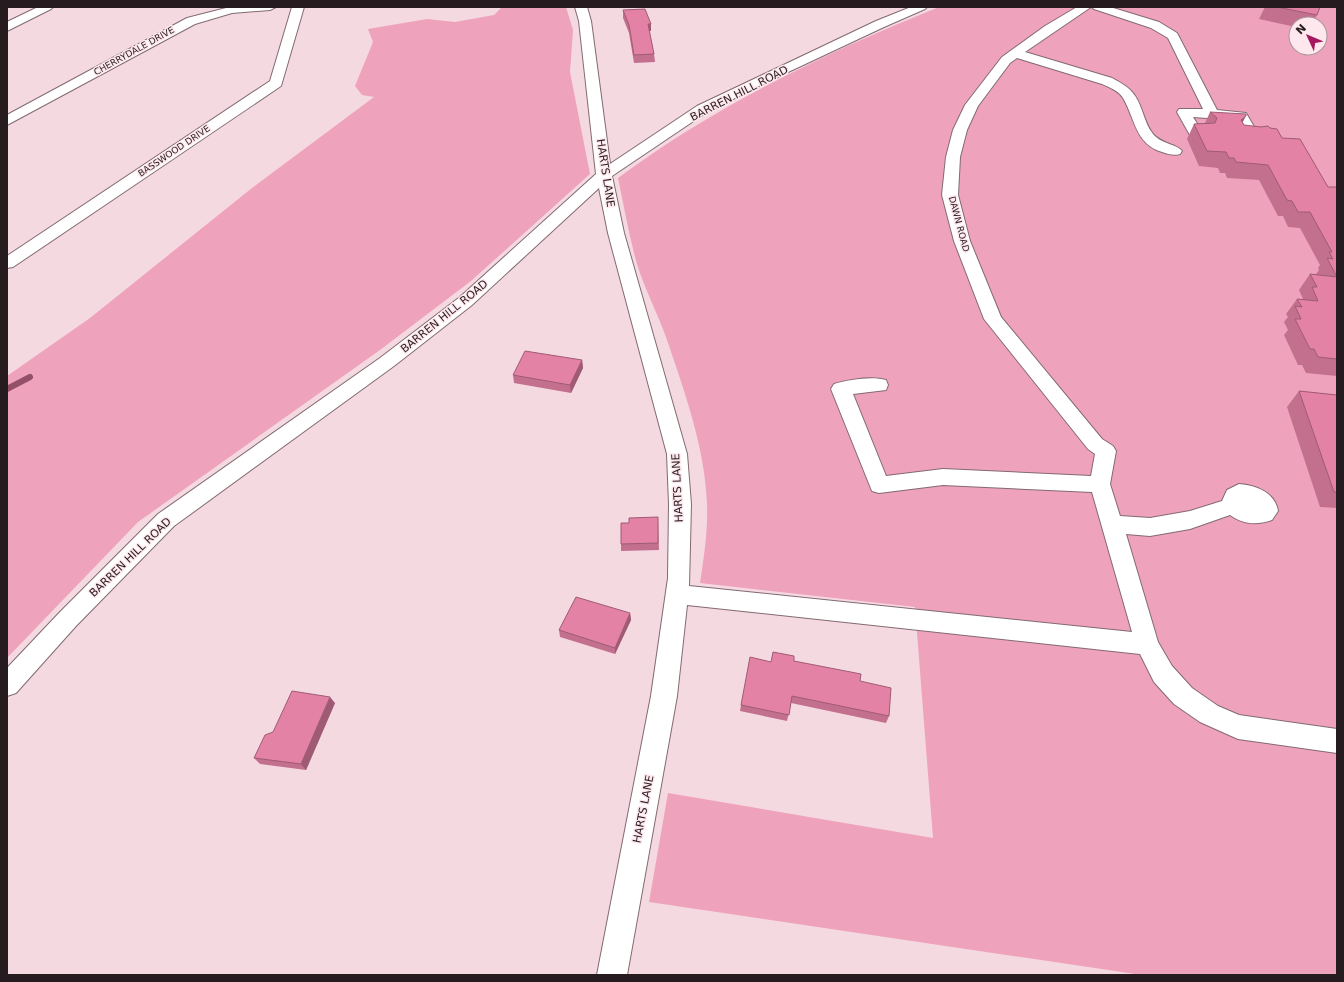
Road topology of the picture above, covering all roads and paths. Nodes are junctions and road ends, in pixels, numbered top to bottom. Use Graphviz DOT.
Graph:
graph roads {
  1 [pos="47,7"];
  2 [pos="270,7"];
  3 [pos="298,7"];
  4 [pos="581,7"];
  5 [pos="921,7"];
  6 [pos="1086,7"];
  7 [pos="1098,7"];
  8 [pos="7,27"];
  9 [pos="1014,53"];
  10 [pos="1212,114"];
  11 [pos="7,122"];
  12 [pos="1201,134"];
  13 [pos="1241,136"];
  14 [pos="1175,151"];
  15 [pos="604,174"];
  16 [pos="7,263"];
  17 [pos="879,385"];
  18 [pos="1100,484"];
  19 [pos="1234,505"];
  20 [pos="1112,524"];
  21 [pos="677,594"];
  22 [pos="1147,644"];
  23 [pos="7,685"];
  24 [pos="1337,741"];
  25 [pos="612,975"];
  1 -- 8 [label="street"];
  2 -- 11 [label="street, CHERRYDALE DRIVE"];
  3 -- 16 [label="street, BASSWOOD DRIVE"];
  4 -- 15 [label="street, HARTS LANE"];
  5 -- 15 [label="street, BARREN HILL ROAD"];
  6 -- 9 [label="street, DAWN ROAD"];
  7 -- 10 [label="street"];
  9 -- 14 [label="street"];
  9 -- 18 [label="street, DAWN ROAD"];
  10 -- 12 [label="street"];
  10 -- 13 [label="street"];
  15 -- 21 [label="street, HARTS LANE"];
  15 -- 23 [label="street, BARREN HILL ROAD"];
  17 -- 18 [label="street"];
  18 -- 20 [label="street"];
  19 -- 20 [label="street"];
  20 -- 22 [label="street"];
  21 -- 22 [label="street"];
  21 -- 25 [label="street, HARTS LANE"];
  22 -- 24 [label="street"];
}
